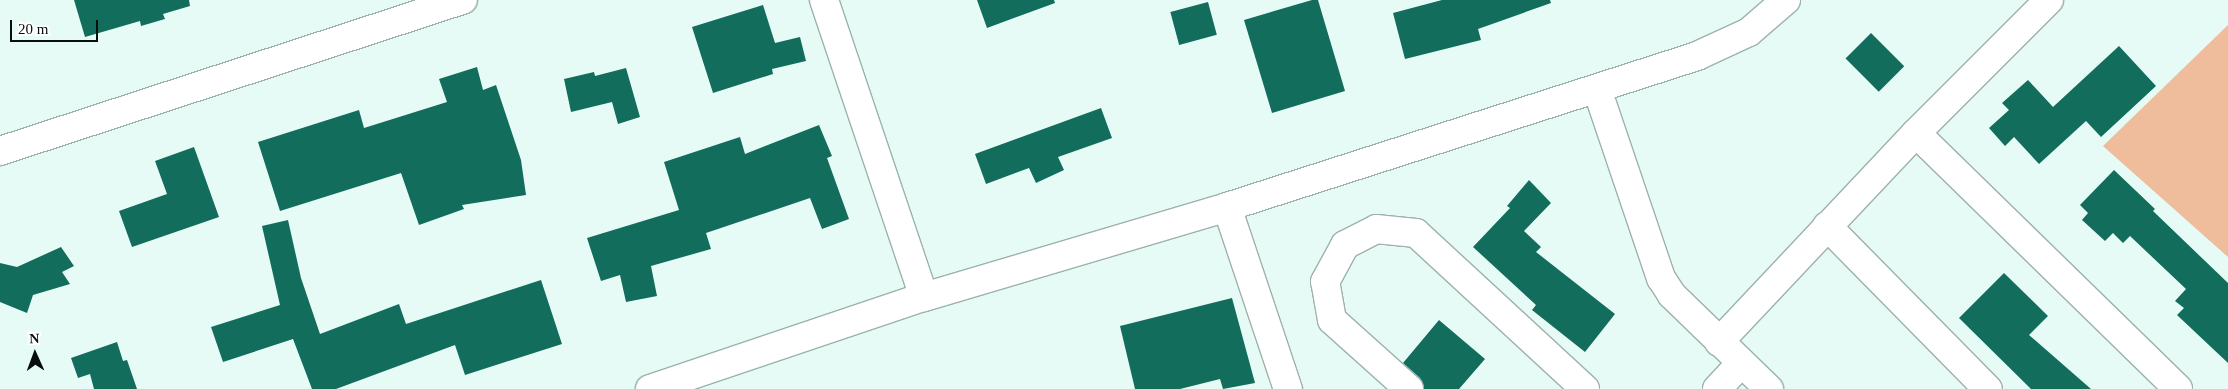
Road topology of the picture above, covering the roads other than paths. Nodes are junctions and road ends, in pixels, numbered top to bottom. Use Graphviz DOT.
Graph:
graph roads {
  1 [pos="464,0"];
  2 [pos="824,0"];
  3 [pos="1786,0"];
  4 [pos="2049,0"];
  5 [pos="1597,89"];
  6 [pos="1916,133"];
  7 [pos="0,150"];
  8 [pos="1228,207"];
  9 [pos="1827,226"];
  10 [pos="924,296"];
  11 [pos="1719,342"];
  12 [pos="1740,362"];
  13 [pos="650,389"];
  14 [pos="1288,389"];
  15 [pos="1409,389"];
  16 [pos="1585,389"];
  17 [pos="1717,389"];
  18 [pos="1769,389"];
  19 [pos="1988,389"];
  20 [pos="2178,389"];
  1 -- 7 [label="street"];
  2 -- 10 [label="street"];
  3 -- 5 [label="street"];
  4 -- 6 [label="street"];
  5 -- 8 [label="street"];
  5 -- 11 [label="street"];
  6 -- 9 [label="street"];
  6 -- 20 [label="street"];
  8 -- 10 [label="street"];
  8 -- 14 [label="street"];
  9 -- 11 [label="street"];
  9 -- 19 [label="street"];
  10 -- 13 [label="street"];
  11 -- 12 [label="street"];
  12 -- 17 [label="street"];
  12 -- 18 [label="street"];
  15 -- 16 [label="street"];
}
